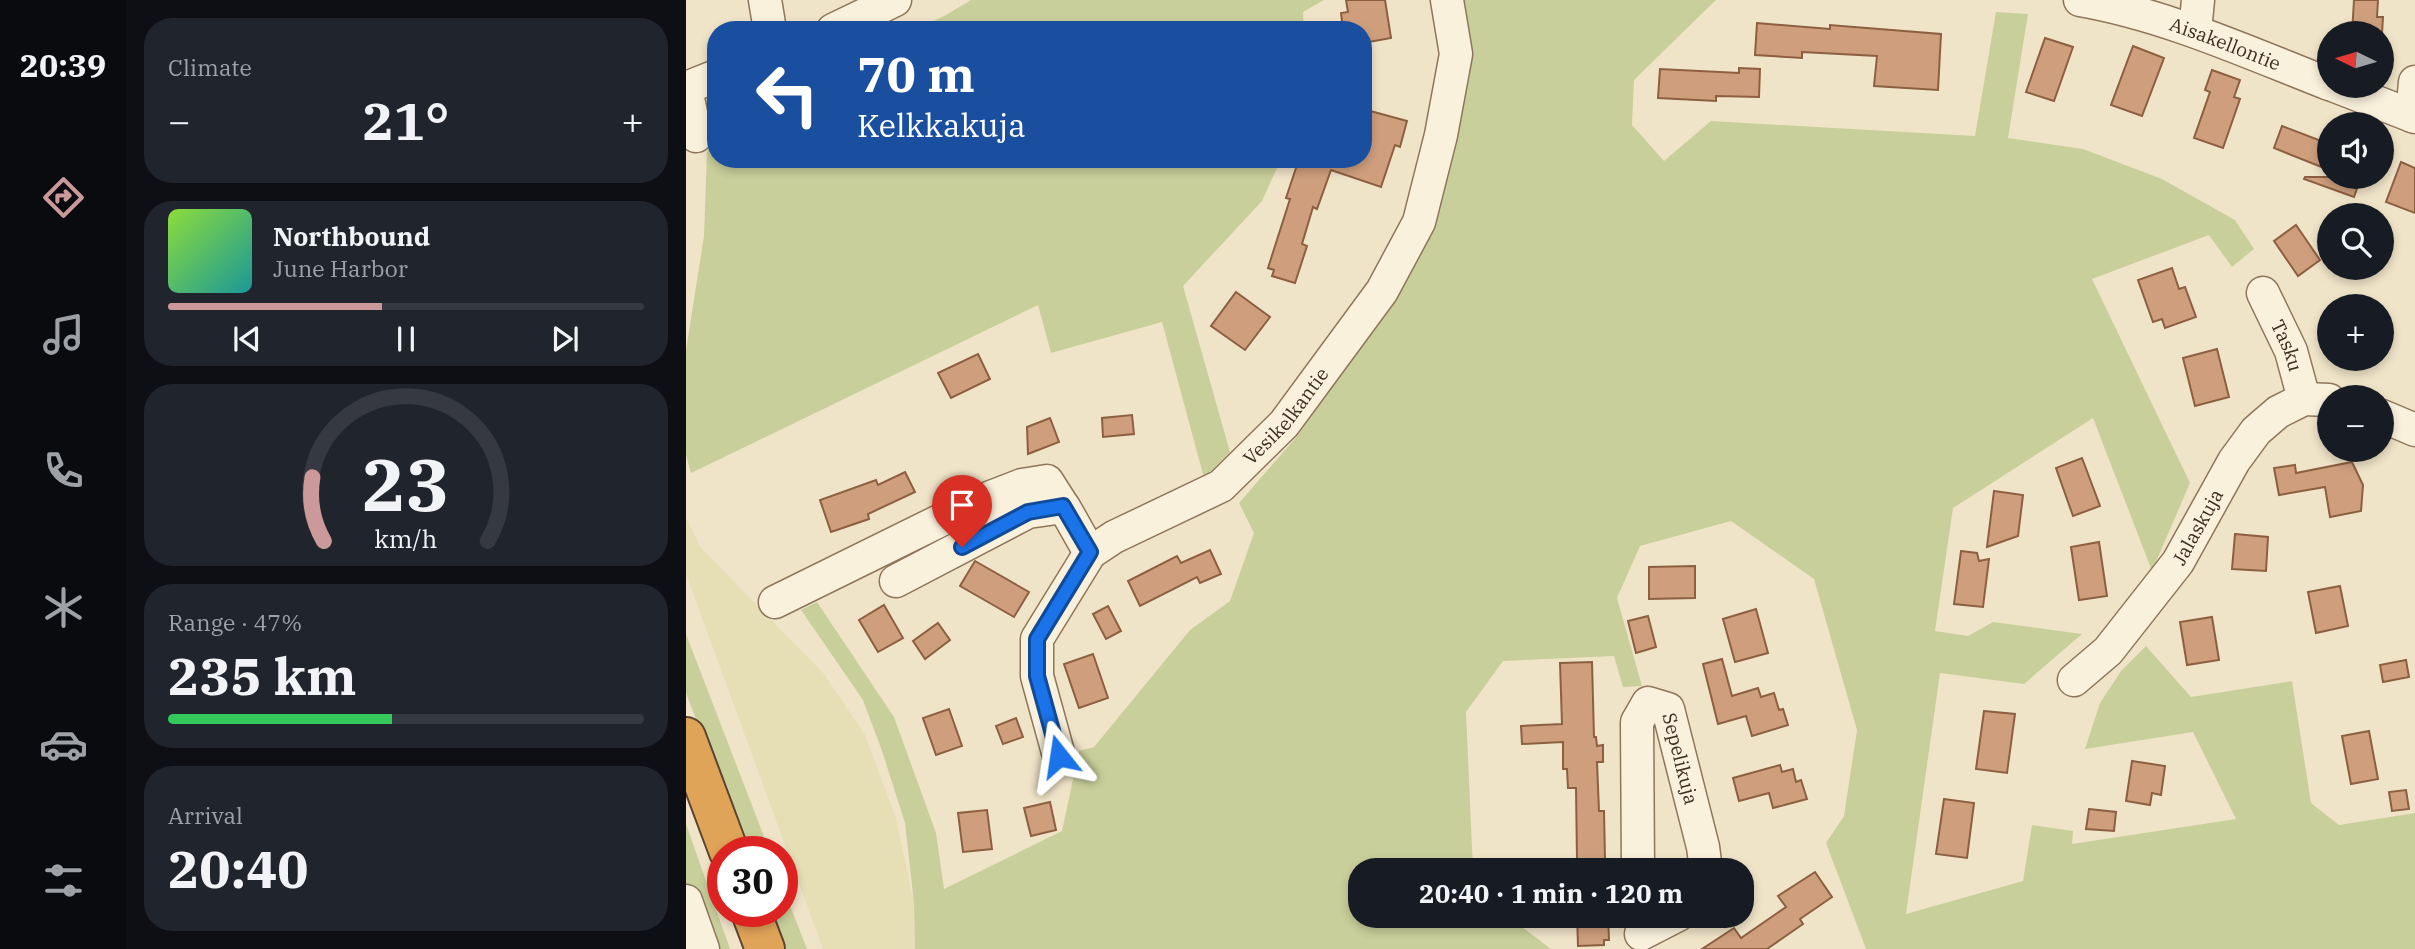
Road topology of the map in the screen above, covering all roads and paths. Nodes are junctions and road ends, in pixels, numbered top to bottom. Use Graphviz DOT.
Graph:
graph roads {
  1 [pos="765,0"];
  2 [pos="895,0"];
  3 [pos="1447,0"];
  4 [pos="2080,0"];
  5 [pos="2198,0"];
  6 [pos="768,21"];
  7 [pos="851,21"];
  8 [pos="2195,31"];
  9 [pos="2317,79"];
  10 [pos="707,80"];
  11 [pos="2415,82"];
  12 [pos="686,89"];
  13 [pos="2366,98"];
  14 [pos="2413,116"];
  15 [pos="696,136"];
  16 [pos="2263,293"];
  17 [pos="2317,399"];
  18 [pos="2394,421"];
  19 [pos="2415,430"];
  20 [pos="1063,506"];
  21 [pos="1090,552"];
  22 [pos="896,581"];
  23 [pos="775,602"];
  24 [pos="2074,680"];
  25 [pos="686,737"];
  26 [pos="1059,756"];
  27 [pos="723,836"];
  28 [pos="1638,858"];
  29 [pos="1704,858"];
  30 [pos="686,901"];
  31 [pos="757,927"];
  32 [pos="703,949"];
  33 [pos="765,949"];
  1 -- 6 [label="street"];
  2 -- 7 [label="street"];
  3 -- 21 [label="street, Vesikelkantie"];
  4 -- 8 [label="street, Aisakellontie"];
  5 -- 8 [label="street"];
  8 -- 9 [label="street, Aisakellontie"];
  10 -- 12 [label="street"];
  11 -- 14 [label="street"];
  12 -- 15 [label="street"];
  13 -- 14 [label="street"];
  16 -- 17 [label="street, Tasku"];
  17 -- 24 [label="street, Jalaskuja"];
  18 -- 19 [label="street"];
  20 -- 21 [label="street"];
  20 -- 22 [label="street"];
  20 -- 23 [label="street"];
  21 -- 26 [label="street, Vesikelkantie"];
  25 -- 27 [label="highway"];
  28 -- 29 [label="street, Sepelikuja"];
  30 -- 32 [label="street"];
  31 -- 33 [label="highway"];
}
